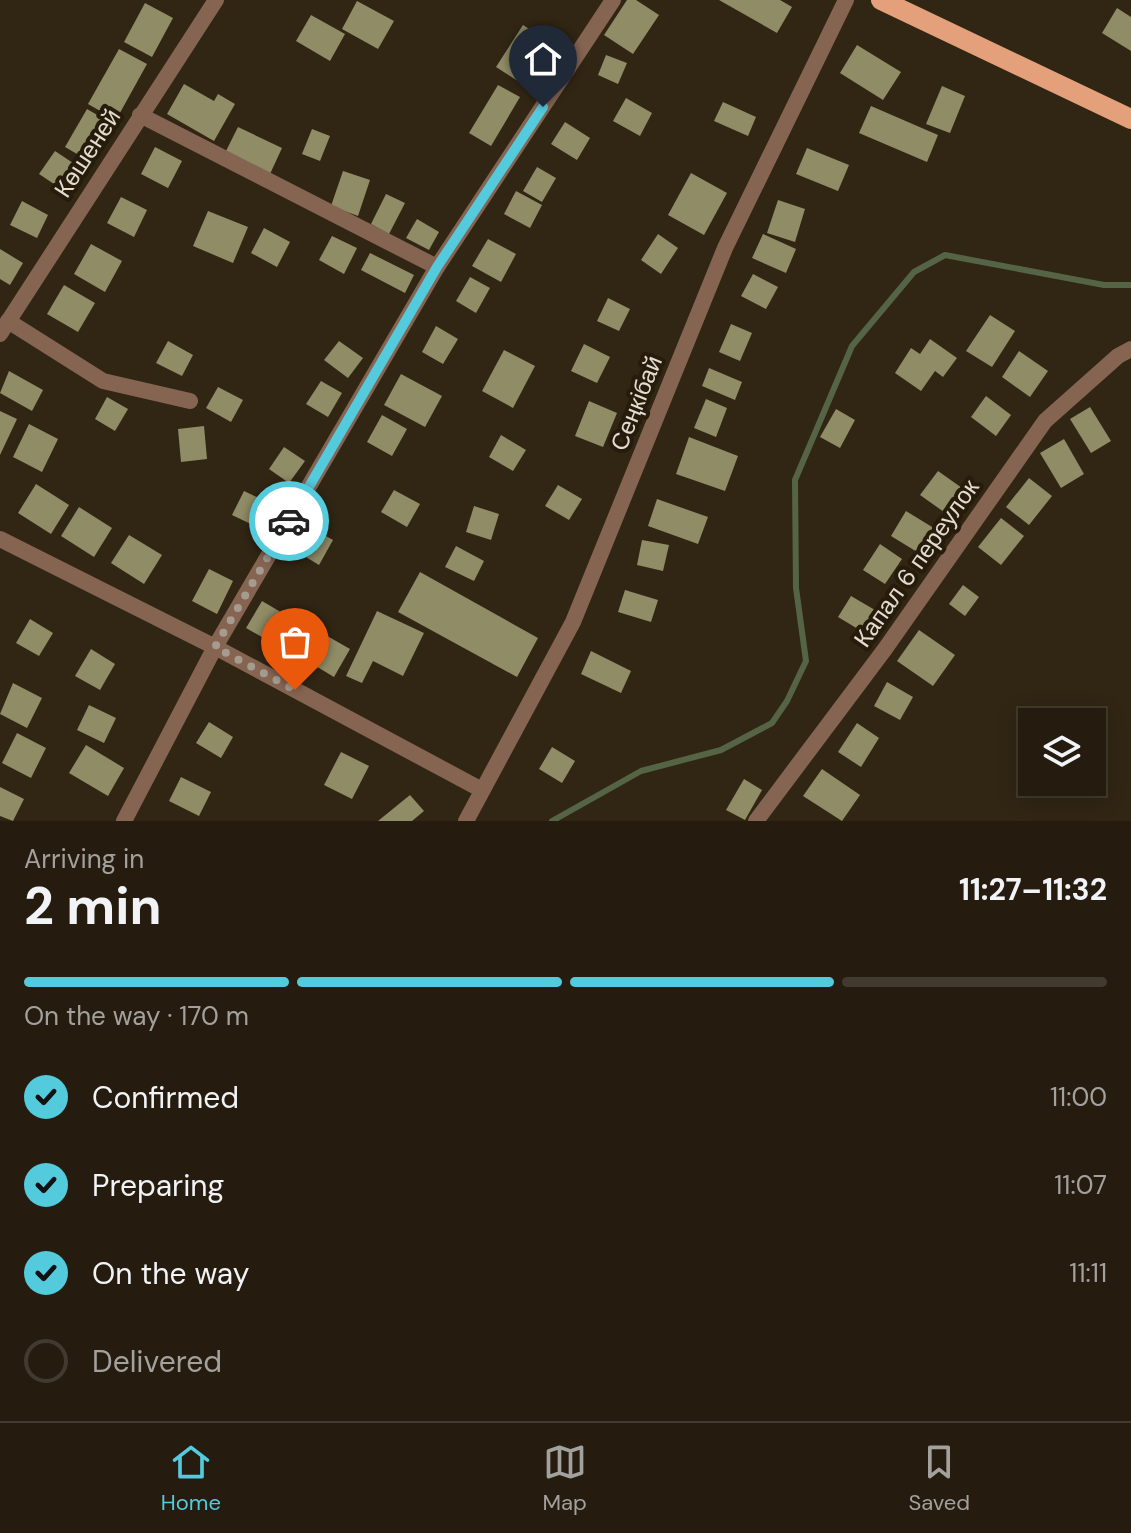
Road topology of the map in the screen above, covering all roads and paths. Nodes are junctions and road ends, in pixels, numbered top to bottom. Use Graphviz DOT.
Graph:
graph roads {
  1 [pos="216,0"];
  2 [pos="613,0"];
  3 [pos="846,0"];
  4 [pos="881,0"];
  5 [pos="140,115"];
  6 [pos="1131,119"];
  7 [pos="437,267"];
  8 [pos="4,328"];
  9 [pos="1131,349"];
  10 [pos="190,401"];
  11 [pos="0,539"];
  12 [pos="215,647"];
  13 [pos="482,790"];
  14 [pos="124,821"];
  15 [pos="466,821"];
  16 [pos="756,821"];
  1 -- 5 [label="street, Көшеней"];
  2 -- 7 [label="street"];
  3 -- 13 [label="street, Сеңкібай"];
  4 -- 6 [label="main road"];
  5 -- 7 [label="street"];
  5 -- 8 [label="street, Көшеней"];
  7 -- 12 [label="street"];
  8 -- 10 [label="street"];
  9 -- 16 [label="street, Капал 6 переулок"];
  11 -- 12 [label="street"];
  12 -- 13 [label="street"];
  12 -- 14 [label="street"];
  13 -- 15 [label="street, Сеңкібай"];
}
